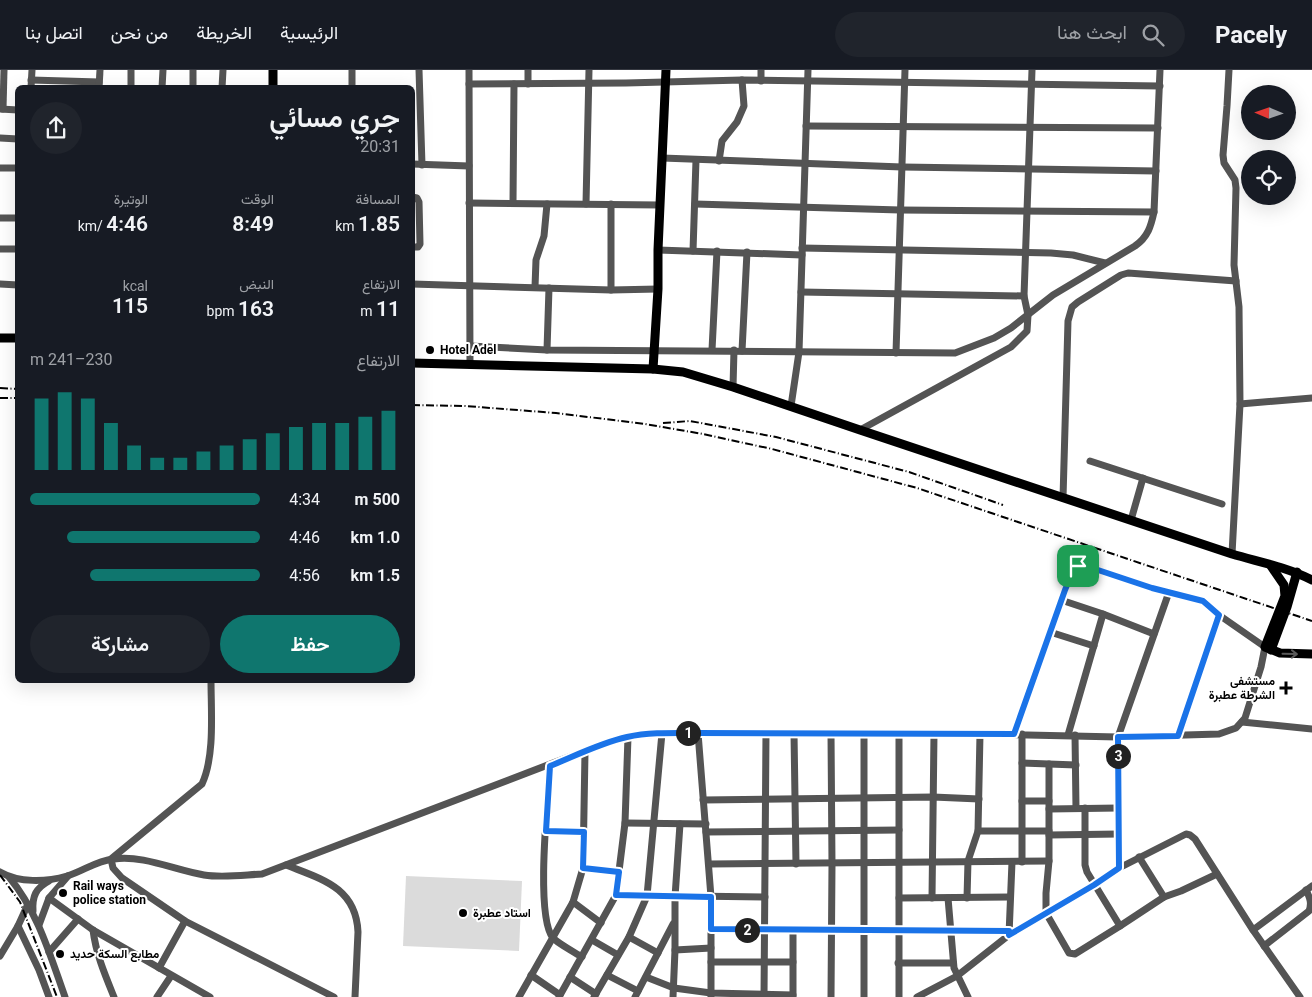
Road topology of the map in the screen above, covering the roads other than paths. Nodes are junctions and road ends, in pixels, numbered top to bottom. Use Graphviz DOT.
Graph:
graph roads {
  1 [pos="4,70"];
  2 [pos="32,70"];
  3 [pos="100,70"];
  4 [pos="131,70"];
  5 [pos="163,70"];
  6 [pos="193,70"];
  7 [pos="223,70"];
  8 [pos="273,70"];
  9 [pos="352,70"];
  10 [pos="419,70"];
  11 [pos="469,70"];
  12 [pos="528,70"];
  13 [pos="589,70"];
  14 [pos="666,70"];
  15 [pos="761,70"];
  16 [pos="808,70"];
  17 [pos="905,70"];
  18 [pos="1032,70"];
  19 [pos="1160,70"];
  20 [pos="1228,70"];
  21 [pos="742,80"];
  22 [pos="761,81"];
  23 [pos="665,82"];
  24 [pos="808,82"];
  25 [pos="31,84"];
  26 [pos="469,84"];
  27 [pos="514,84"];
  28 [pos="528,84"];
  29 [pos="589,84"];
  30 [pos="905,84"];
  31 [pos="99,85"];
  32 [pos="131,85"];
  33 [pos="162,85"];
  34 [pos="193,85"];
  35 [pos="222,85"];
  36 [pos="274,85"];
  37 [pos="352,85"];
  38 [pos="1032,85"];
  39 [pos="1160,86"];
  40 [pos="2,109"];
  41 [pos="15,110"];
  42 [pos="806,126"];
  43 [pos="903,126"];
  44 [pos="1031,127"];
  45 [pos="1158,128"];
  46 [pos="0,138"];
  47 [pos="15,138"];
  48 [pos="662,158"];
  49 [pos="696,160"];
  50 [pos="719,161"];
  51 [pos="415,164"];
  52 [pos="804,164"];
  53 [pos="422,165"];
  54 [pos="469,166"];
  55 [pos="902,167"];
  56 [pos="0,168"];
  57 [pos="15,168"];
  58 [pos="1029,169"];
  59 [pos="1156,171"];
  60 [pos="415,198"];
  61 [pos="469,203"];
  62 [pos="513,203"];
  63 [pos="547,204"];
  64 [pos="586,204"];
  65 [pos="611,204"];
  66 [pos="695,204"];
  67 [pos="660,205"];
  68 [pos="803,206"];
  69 [pos="900,210"];
  70 [pos="1027,211"];
  71 [pos="1154,212"];
  72 [pos="0,218"];
  73 [pos="15,218"];
  74 [pos="415,247"];
  75 [pos="0,249"];
  76 [pos="15,249"];
  77 [pos="658,250"];
  78 [pos="693,250"];
  79 [pos="899,250"];
  80 [pos="717,251"];
  81 [pos="747,252"];
  82 [pos="802,252"];
  83 [pos="1026,253"];
  84 [pos="1106,263"];
  85 [pos="1236,281"];
  86 [pos="0,284"];
  87 [pos="415,284"];
  88 [pos="15,285"];
  89 [pos="468,286"];
  90 [pos="535,287"];
  91 [pos="549,288"];
  92 [pos="658,289"];
  93 [pos="611,290"];
  94 [pos="801,292"];
  95 [pos="897,293"];
  96 [pos="1024,296"];
  97 [pos="1028,315"];
  98 [pos="0,338"];
  99 [pos="15,338"];
  100 [pos="470,346"];
  101 [pos="547,350"];
  102 [pos="712,350"];
  103 [pos="738,350"];
  104 [pos="655,351"];
  105 [pos="799,352"];
  106 [pos="896,353"];
  107 [pos="415,363"];
  108 [pos="470,365"];
  109 [pos="654,369"];
  110 [pos="734,387"];
  111 [pos="1312,398"];
  112 [pos="1240,404"];
  113 [pos="791,406"];
  114 [pos="860,430"];
  115 [pos="1090,461"];
  116 [pos="1143,478"];
  117 [pos="1063,498"];
  118 [pos="1222,504"];
  119 [pos="1131,520"];
  120 [pos="1232,554"];
  121 [pos="1271,566"];
  122 [pos="1297,572"];
  123 [pos="1312,580"];
  124 [pos="1169,592"];
  125 [pos="1061,600"];
  126 [pos="1103,614"];
  127 [pos="1219,615"];
  128 [pos="1050,632"];
  129 [pos="1154,634"];
  130 [pos="1094,646"];
  131 [pos="1268,649"];
  132 [pos="1312,654"];
  133 [pos="211,683"];
  134 [pos="1242,722"];
  135 [pos="1312,729"];
  136 [pos="662,733"];
  137 [pos="698,733"];
  138 [pos="766,733"];
  139 [pos="794,733"];
  140 [pos="864,733"];
  141 [pos="899,733"];
  142 [pos="831,734"];
  143 [pos="934,734"];
  144 [pos="980,734"];
  145 [pos="1018,734"];
  146 [pos="1072,735"];
  147 [pos="1178,736"];
  148 [pos="628,737"];
  149 [pos="1118,737"];
  150 [pos="585,752"];
  151 [pos="1022,763"];
  152 [pos="1049,764"];
  153 [pos="1076,765"];
  154 [pos="550,766"];
  155 [pos="933,797"];
  156 [pos="864,798"];
  157 [pos="899,798"];
  158 [pos="832,799"];
  159 [pos="979,799"];
  160 [pos="704,800"];
  161 [pos="765,800"];
  162 [pos="795,800"];
  163 [pos="1022,801"];
  164 [pos="1049,805"];
  165 [pos="1076,808"];
  166 [pos="1085,808"];
  167 [pos="1119,808"];
  168 [pos="625,823"];
  169 [pos="654,823"];
  170 [pos="680,824"];
  171 [pos="706,828"];
  172 [pos="864,830"];
  173 [pos="899,830"];
  174 [pos="546,831"];
  175 [pos="765,831"];
  176 [pos="796,831"];
  177 [pos="832,831"];
  178 [pos="978,831"];
  179 [pos="584,832"];
  180 [pos="1022,832"];
  181 [pos="1049,833"];
  182 [pos="1085,834"];
  183 [pos="1119,834"];
  184 [pos="1139,857"];
  185 [pos="111,859"];
  186 [pos="932,861"];
  187 [pos="968,861"];
  188 [pos="1049,861"];
  189 [pos="899,862"];
  190 [pos="1012,862"];
  191 [pos="1022,862"];
  192 [pos="864,863"];
  193 [pos="709,864"];
  194 [pos="765,864"];
  195 [pos="796,864"];
  196 [pos="832,864"];
  197 [pos="286,865"];
  198 [pos="583,868"];
  199 [pos="1119,868"];
  200 [pos="0,872"];
  201 [pos="619,872"];
  202 [pos="1217,874"];
  203 [pos="68,876"];
  204 [pos="8,877"];
  205 [pos="51,879"];
  206 [pos="1094,885"];
  207 [pos="1309,888"];
  208 [pos="616,895"];
  209 [pos="647,896"];
  210 [pos="675,897"];
  211 [pos="711,897"];
  212 [pos="765,897"];
  213 [pos="1010,897"];
  214 [pos="1164,897"];
  215 [pos="49,898"];
  216 [pos="898,898"];
  217 [pos="932,898"];
  218 [pos="948,898"];
  219 [pos="967,898"];
  220 [pos="573,902"];
  221 [pos="28,904"];
  222 [pos="33,913"];
  223 [pos="1046,913"];
  224 [pos="78,920"];
  225 [pos="185,921"];
  226 [pos="675,921"];
  227 [pos="601,923"];
  228 [pos="39,925"];
  229 [pos="18,926"];
  230 [pos="1120,926"];
  231 [pos="711,929"];
  232 [pos="93,930"];
  233 [pos="765,930"];
  234 [pos="1253,930"];
  235 [pos="793,931"];
  236 [pos="832,931"];
  237 [pos="864,931"];
  238 [pos="898,931"];
  239 [pos="951,932"];
  240 [pos="1009,933"];
  241 [pos="629,937"];
  242 [pos="553,938"];
  243 [pos="592,940"];
  244 [pos="1264,946"];
  245 [pos="711,948"];
  246 [pos="675,950"];
  247 [pos="49,952"];
  248 [pos="658,953"];
  249 [pos="618,955"];
  250 [pos="0,956"];
  251 [pos="582,957"];
  252 [pos="711,962"];
  253 [pos="793,962"];
  254 [pos="764,963"];
  255 [pos="898,963"];
  256 [pos="953,963"];
  257 [pos="159,968"];
  258 [pos="532,974"];
  259 [pos="607,975"];
  260 [pos="171,976"];
  261 [pos="956,976"];
  262 [pos="646,977"];
  263 [pos="570,978"];
  264 [pos="674,988"];
  265 [pos="636,994"];
  266 [pos="595,995"];
  267 [pos="711,995"];
  268 [pos="560,996"];
  269 [pos="764,996"];
  270 [pos="793,996"];
  271 [pos="920,996"];
  272 [pos="50,997"];
  273 [pos="65,997"];
  274 [pos="114,997"];
  275 [pos="157,997"];
  276 [pos="210,997"];
  277 [pos="334,997"];
  278 [pos="355,997"];
  279 [pos="519,997"];
  280 [pos="673,997"];
  281 [pos="831,997"];
  282 [pos="864,997"];
  283 [pos="899,997"];
  284 [pos="968,997"];
  285 [pos="1300,997"];
  1 -- 40 [label="street"];
  2 -- 25 [label="street"];
  3 -- 31 [label="street"];
  4 -- 32 [label="street"];
  5 -- 33 [label="street"];
  6 -- 34 [label="street"];
  7 -- 35 [label="street"];
  8 -- 36 [label="main road"];
  9 -- 37 [label="street"];
  10 -- 53 [label="street"];
  11 -- 26 [label="street"];
  12 -- 28 [label="street"];
  13 -- 29 [label="street"];
  14 -- 23 [label="main road"];
  15 -- 22 [label="street"];
  16 -- 24 [label="street"];
  17 -- 30 [label="street"];
  18 -- 38 [label="street"];
  19 -- 39 [label="street"];
  20 -- 85 [label="street"];
  21 -- 22 [label="street"];
  21 -- 23 [label="street"];
  21 -- 50 [label="street"];
  22 -- 24 [label="street"];
  23 -- 29 [label="street"];
  23 -- 48 [label="main road"];
  24 -- 30 [label="street"];
  24 -- 42 [label="street"];
  25 -- 31 [label="street"];
  26 -- 27 [label="street"];
  26 -- 54 [label="street"];
  27 -- 28 [label="street"];
  27 -- 62 [label="street"];
  28 -- 29 [label="street"];
  29 -- 64 [label="street"];
  30 -- 38 [label="street"];
  30 -- 43 [label="street"];
  38 -- 39 [label="street"];
  38 -- 44 [label="street"];
  39 -- 45 [label="street"];
  40 -- 41 [label="street"];
  42 -- 43 [label="street"];
  42 -- 52 [label="street"];
  43 -- 44 [label="street"];
  43 -- 55 [label="street"];
  44 -- 45 [label="street"];
  44 -- 58 [label="street"];
  45 -- 59 [label="street"];
  46 -- 47 [label="street"];
  48 -- 49 [label="street"];
  48 -- 67 [label="main road"];
  49 -- 50 [label="street"];
  49 -- 66 [label="street"];
  50 -- 52 [label="street"];
  51 -- 53 [label="street"];
  52 -- 55 [label="street"];
  52 -- 68 [label="street"];
  53 -- 54 [label="street"];
  54 -- 61 [label="street"];
  55 -- 58 [label="street"];
  55 -- 69 [label="street"];
  56 -- 57 [label="street"];
  58 -- 59 [label="street"];
  58 -- 70 [label="street"];
  59 -- 71 [label="street"];
  60 -- 74 [label="street"];
  61 -- 62 [label="street"];
  61 -- 89 [label="street"];
  62 -- 63 [label="street"];
  63 -- 64 [label="street"];
  63 -- 90 [label="street"];
  64 -- 65 [label="street"];
  65 -- 67 [label="street"];
  65 -- 93 [label="street"];
  66 -- 68 [label="street"];
  66 -- 78 [label="street"];
  67 -- 77 [label="main road"];
  68 -- 69 [label="street"];
  68 -- 82 [label="street"];
  69 -- 70 [label="street"];
  69 -- 79 [label="street"];
  70 -- 71 [label="street"];
  70 -- 83 [label="street"];
  71 -- 84 [label="street"];
  72 -- 73 [label="street"];
  75 -- 76 [label="street"];
  77 -- 78 [label="street"];
  77 -- 92 [label="main road"];
  78 -- 80 [label="street"];
  79 -- 82 [label="street"];
  79 -- 83 [label="street"];
  79 -- 95 [label="street"];
  80 -- 81 [label="street"];
  80 -- 102 [label="street"];
  81 -- 82 [label="street"];
  81 -- 103 [label="street"];
  82 -- 94 [label="street"];
  83 -- 84 [label="street"];
  83 -- 96 [label="street"];
  84 -- 97 [label="street"];
  85 -- 112 [label="street"];
  85 -- 117 [label="street"];
  86 -- 88 [label="street"];
  87 -- 89 [label="street"];
  89 -- 90 [label="street"];
  89 -- 100 [label="street"];
  90 -- 91 [label="street"];
  91 -- 93 [label="street"];
  91 -- 101 [label="street"];
  92 -- 93 [label="street"];
  92 -- 104 [label="main road"];
  94 -- 95 [label="street"];
  94 -- 105 [label="street"];
  95 -- 96 [label="street"];
  95 -- 106 [label="street"];
  96 -- 97 [label="street"];
  97 -- 106 [label="street"];
  97 -- 114 [label="street"];
  98 -- 99 [label="main road"];
  100 -- 101 [label="street"];
  100 -- 108 [label="street"];
  101 -- 104 [label="street"];
  102 -- 103 [label="street"];
  102 -- 104 [label="street"];
  103 -- 105 [label="street"];
  103 -- 110 [label="street"];
  104 -- 109 [label="main road"];
  105 -- 106 [label="street"];
  105 -- 113 [label="street"];
  107 -- 108 [label="main road"];
  108 -- 109 [label="main road"];
  109 -- 110 [label="main road"];
  110 -- 113 [label="main road"];
  111 -- 112 [label="street"];
  112 -- 120 [label="street"];
  113 -- 114 [label="main road"];
  114 -- 117 [label="main road"];
  115 -- 116 [label="street"];
  116 -- 118 [label="street"];
  116 -- 119 [label="street"];
  117 -- 119 [label="main road"];
  119 -- 120 [label="main road"];
  120 -- 121 [label="main road"];
  121 -- 122 [label="main road"];
  121 -- 131 [label="main road"];
  122 -- 123 [label="main road"];
  122 -- 131 [label="main road"];
  124 -- 125 [label="street"];
  124 -- 127 [label="street"];
  124 -- 129 [label="street"];
  125 -- 126 [label="street"];
  125 -- 128 [label="street"];
  126 -- 129 [label="street"];
  126 -- 130 [label="street"];
  127 -- 131 [label="street"];
  127 -- 147 [label="street"];
  128 -- 130 [label="street"];
  128 -- 145 [label="street"];
  129 -- 149 [label="street"];
  130 -- 146 [label="street"];
  131 -- 132 [label="main road, one-way"];
  131 -- 134 [label="street"];
  133 -- 185 [label="street"];
  134 -- 135 [label="street"];
  134 -- 147 [label="street"];
  136 -- 137 [label="street"];
  136 -- 148 [label="street"];
  136 -- 169 [label="street"];
  137 -- 138 [label="street"];
  137 -- 160 [label="street"];
  138 -- 139 [label="street"];
  138 -- 161 [label="street"];
  139 -- 142 [label="street"];
  139 -- 162 [label="street"];
  140 -- 141 [label="street"];
  140 -- 142 [label="street"];
  140 -- 156 [label="street"];
  141 -- 143 [label="street"];
  141 -- 157 [label="street"];
  142 -- 158 [label="street"];
  143 -- 144 [label="street"];
  143 -- 155 [label="street"];
  144 -- 145 [label="street"];
  144 -- 159 [label="street"];
  145 -- 146 [label="street"];
  145 -- 151 [label="street"];
  146 -- 149 [label="street"];
  146 -- 153 [label="street"];
  147 -- 149 [label="street"];
  148 -- 150 [label="street"];
  148 -- 168 [label="street"];
  149 -- 167 [label="street"];
  150 -- 154 [label="street"];
  150 -- 179 [label="street"];
  151 -- 152 [label="street"];
  151 -- 163 [label="street"];
  152 -- 153 [label="street"];
  152 -- 164 [label="street"];
  153 -- 165 [label="street"];
  154 -- 174 [label="street"];
  154 -- 197 [label="street"];
  155 -- 157 [label="street"];
  155 -- 159 [label="street"];
  155 -- 186 [label="street"];
  156 -- 157 [label="street"];
  156 -- 158 [label="street"];
  156 -- 172 [label="street"];
  157 -- 173 [label="street"];
  158 -- 162 [label="street"];
  158 -- 177 [label="street"];
  159 -- 178 [label="street"];
  160 -- 161 [label="street"];
  160 -- 171 [label="street"];
  161 -- 162 [label="street"];
  161 -- 175 [label="street"];
  162 -- 176 [label="street"];
  163 -- 164 [label="street"];
  163 -- 180 [label="street"];
  164 -- 165 [label="street"];
  164 -- 181 [label="street"];
  165 -- 166 [label="street"];
  166 -- 167 [label="street"];
  166 -- 182 [label="street"];
  167 -- 183 [label="street"];
  168 -- 169 [label="street"];
  168 -- 201 [label="street"];
  169 -- 170 [label="street"];
  169 -- 209 [label="street"];
  170 -- 171 [label="street"];
  170 -- 210 [label="street"];
  171 -- 175 [label="street"];
  171 -- 193 [label="street"];
  172 -- 173 [label="street"];
  172 -- 177 [label="street"];
  172 -- 192 [label="street"];
  173 -- 189 [label="street"];
  174 -- 179 [label="street"];
  174 -- 242 [label="street"];
  175 -- 176 [label="street"];
  175 -- 194 [label="street"];
  176 -- 177 [label="street"];
  176 -- 195 [label="street"];
  177 -- 196 [label="street"];
  178 -- 180 [label="street"];
  178 -- 187 [label="street"];
  179 -- 198 [label="street"];
  180 -- 181 [label="street"];
  180 -- 191 [label="street"];
  181 -- 182 [label="street"];
  181 -- 188 [label="street"];
  182 -- 183 [label="street"];
  182 -- 206 [label="street"];
  183 -- 199 [label="street"];
  184 -- 199 [label="street"];
  184 -- 202 [label="street"];
  184 -- 214 [label="street"];
  185 -- 197 [label="street"];
  185 -- 203 [label="street"];
  185 -- 225 [label="street"];
  186 -- 187 [label="street"];
  186 -- 189 [label="street"];
  186 -- 217 [label="street"];
  187 -- 190 [label="street"];
  187 -- 219 [label="street"];
  188 -- 191 [label="street"];
  188 -- 223 [label="street"];
  189 -- 192 [label="street"];
  189 -- 216 [label="street"];
  190 -- 191 [label="street"];
  190 -- 213 [label="street"];
  192 -- 196 [label="street"];
  192 -- 237 [label="street"];
  193 -- 194 [label="street"];
  193 -- 211 [label="street"];
  194 -- 195 [label="street"];
  194 -- 212 [label="street"];
  195 -- 196 [label="street"];
  196 -- 236 [label="street"];
  197 -- 278 [label="street"];
  198 -- 201 [label="street"];
  198 -- 220 [label="street"];
  199 -- 206 [label="street"];
  200 -- 204 [label="street"];
  201 -- 208 [label="street"];
  202 -- 214 [label="street"];
  202 -- 234 [label="street"];
  203 -- 205 [label="street"];
  203 -- 215 [label="street"];
  204 -- 205 [label="street"];
  204 -- 221 [label="street"];
  205 -- 222 [label="street"];
  206 -- 223 [label="street"];
  206 -- 230 [label="street"];
  207 -- 234 [label="street"];
  207 -- 244 [label="street"];
  208 -- 209 [label="street"];
  208 -- 227 [label="street"];
  209 -- 210 [label="street"];
  209 -- 241 [label="street"];
  210 -- 211 [label="street"];
  210 -- 226 [label="street"];
  211 -- 212 [label="street"];
  211 -- 231 [label="street"];
  212 -- 233 [label="street"];
  213 -- 219 [label="street"];
  213 -- 240 [label="street"];
  214 -- 230 [label="street"];
  215 -- 224 [label="street"];
  215 -- 228 [label="street"];
  216 -- 217 [label="street"];
  216 -- 238 [label="street"];
  217 -- 218 [label="street"];
  218 -- 219 [label="street"];
  218 -- 239 [label="street"];
  220 -- 227 [label="street"];
  220 -- 242 [label="street"];
  221 -- 222 [label="street"];
  221 -- 229 [label="street"];
  222 -- 228 [label="street"];
  223 -- 230 [label="street"];
  223 -- 240 [label="street"];
  224 -- 232 [label="street"];
  224 -- 247 [label="street"];
  225 -- 257 [label="street"];
  225 -- 277 [label="street"];
  226 -- 246 [label="street"];
  226 -- 248 [label="street"];
  227 -- 243 [label="street"];
  228 -- 247 [label="street"];
  229 -- 250 [label="street"];
  229 -- 272 [label="street"];
  231 -- 233 [label="street"];
  231 -- 245 [label="street"];
  232 -- 257 [label="street"];
  232 -- 274 [label="street"];
  233 -- 235 [label="street"];
  233 -- 254 [label="street"];
  234 -- 244 [label="street"];
  235 -- 236 [label="street"];
  235 -- 253 [label="street"];
  236 -- 237 [label="street"];
  236 -- 281 [label="street"];
  237 -- 238 [label="street"];
  237 -- 282 [label="street"];
  238 -- 239 [label="street"];
  238 -- 255 [label="street"];
  239 -- 240 [label="street"];
  239 -- 256 [label="street"];
  240 -- 261 [label="street"];
  241 -- 248 [label="street"];
  241 -- 249 [label="street"];
  242 -- 251 [label="street"];
  242 -- 258 [label="street"];
  243 -- 249 [label="street"];
  243 -- 251 [label="street"];
  244 -- 285 [label="street"];
  245 -- 246 [label="street"];
  245 -- 252 [label="street"];
  246 -- 264 [label="street"];
  247 -- 273 [label="street"];
  248 -- 262 [label="street"];
  249 -- 259 [label="street"];
  251 -- 263 [label="street"];
  252 -- 254 [label="street"];
  252 -- 267 [label="street"];
  253 -- 254 [label="street"];
  253 -- 270 [label="street"];
  254 -- 269 [label="street"];
  255 -- 256 [label="street"];
  255 -- 283 [label="street"];
  256 -- 261 [label="street"];
  257 -- 260 [label="street"];
  258 -- 268 [label="street"];
  258 -- 279 [label="street"];
  259 -- 265 [label="street"];
  259 -- 266 [label="street"];
  260 -- 275 [label="street"];
  260 -- 276 [label="street"];
  261 -- 271 [label="street"];
  261 -- 284 [label="street"];
  262 -- 264 [label="street"];
  262 -- 265 [label="street"];
  263 -- 266 [label="street"];
  263 -- 268 [label="street"];
  264 -- 267 [label="street"];
  264 -- 280 [label="street"];
  267 -- 269 [label="street"];
  269 -- 270 [label="street"];
}
